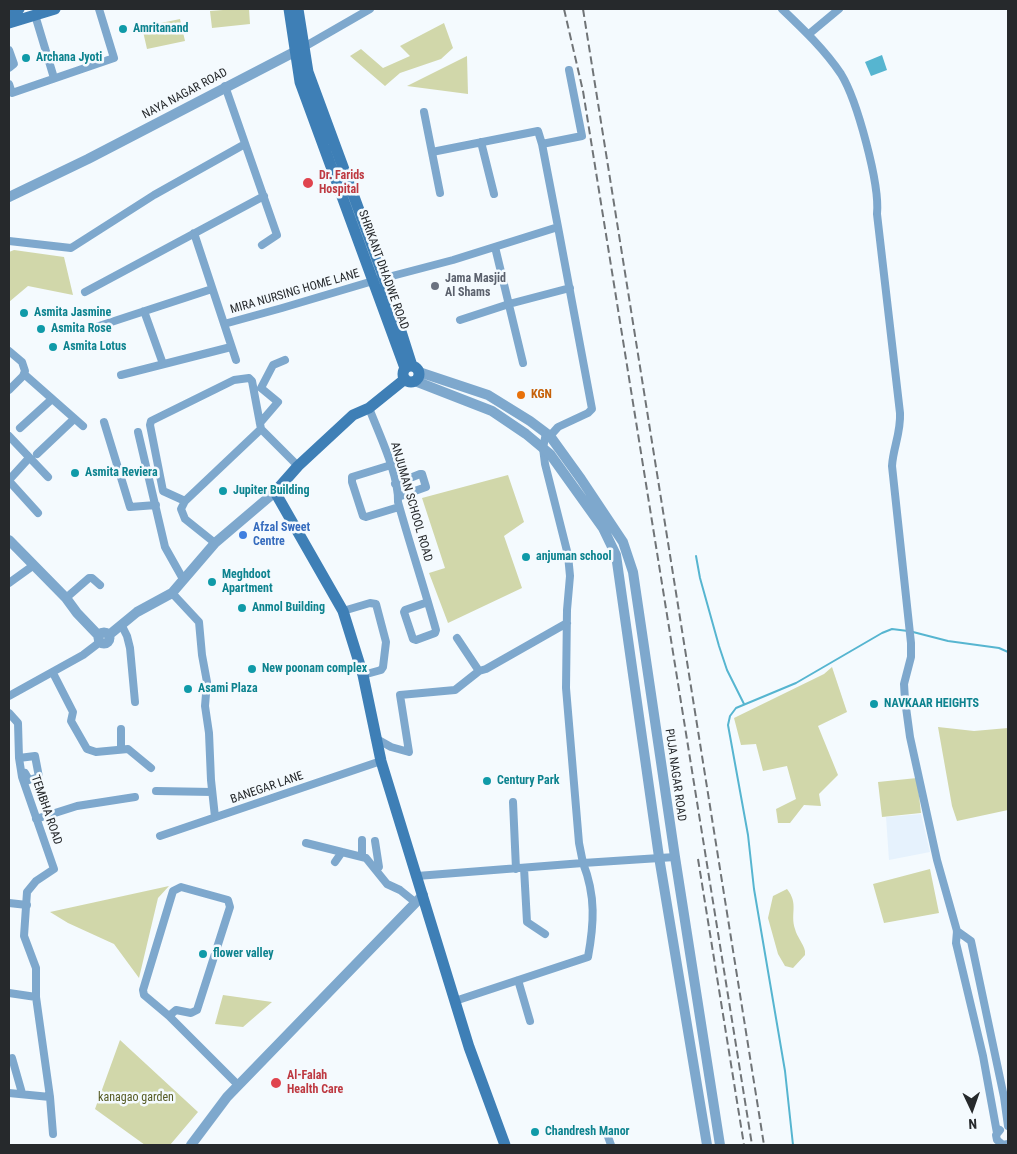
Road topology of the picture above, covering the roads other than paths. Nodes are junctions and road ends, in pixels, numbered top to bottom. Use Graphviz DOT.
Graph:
graph roads {
  1 [pos="19,9"];
  2 [pos="55,9"];
  3 [pos="99,9"];
  4 [pos="288,9"];
  5 [pos="298,9"];
  6 [pos="370,9"];
  7 [pos="782,9"];
  8 [pos="839,9"];
  9 [pos="9,12"];
  10 [pos="35,15"];
  11 [pos="9,23"];
  12 [pos="809,34"];
  13 [pos="299,49"];
  14 [pos="9,50"];
  15 [pos="9,68"];
  16 [pos="569,70"];
  17 [pos="54,78"];
  18 [pos="9,84"];
  19 [pos="225,86"];
  20 [pos="424,112"];
  21 [pos="481,142"];
  22 [pos="245,144"];
  23 [pos="542,144"];
  24 [pos="432,152"];
  25 [pos="440,193"];
  26 [pos="494,194"];
  27 [pos="264,196"];
  28 [pos="9,197"];
  29 [pos="558,228"];
  30 [pos="194,233"];
  31 [pos="9,241"];
  32 [pos="262,245"];
  33 [pos="495,247"];
  34 [pos="378,280"];
  35 [pos="570,288"];
  36 [pos="212,289"];
  37 [pos="85,292"];
  38 [pos="509,304"];
  39 [pos="144,311"];
  40 [pos="460,320"];
  41 [pos="224,324"];
  42 [pos="96,327"];
  43 [pos="231,347"];
  44 [pos="9,351"];
  45 [pos="236,360"];
  46 [pos="285,360"];
  47 [pos="523,363"];
  48 [pos="163,364"];
  49 [pos="411,373"];
  50 [pos="24,374"];
  51 [pos="121,375"];
  52 [pos="9,390"];
  53 [pos="52,399"];
  54 [pos="369,408"];
  55 [pos="74,418"];
  56 [pos="104,422"];
  57 [pos="83,426"];
  58 [pos="260,426"];
  59 [pos="20,428"];
  60 [pos="138,432"];
  61 [pos="548,434"];
  62 [pos="9,436"];
  63 [pos="543,448"];
  64 [pos="33,456"];
  65 [pos="391,465"];
  66 [pos="298,466"];
  67 [pos="48,477"];
  68 [pos="9,481"];
  69 [pos="395,484"];
  70 [pos="276,492"];
  71 [pos="398,497"];
  72 [pos="185,500"];
  73 [pos="156,505"];
  74 [pos="399,507"];
  75 [pos="38,513"];
  76 [pos="9,540"];
  77 [pos="214,543"];
  78 [pos="34,565"];
  79 [pos="631,566"];
  80 [pos="618,568"];
  81 [pos="183,580"];
  82 [pos="9,583"];
  83 [pos="100,586"];
  84 [pos="172,593"];
  85 [pos="66,598"];
  86 [pos="428,602"];
  87 [pos="343,611"];
  88 [pos="567,623"];
  89 [pos="122,626"];
  90 [pos="103,638"];
  91 [pos="457,638"];
  92 [pos="479,671"];
  93 [pos="53,673"];
  94 [pos="363,675"];
  95 [pos="9,696"];
  96 [pos="135,702"];
  97 [pos="9,713"];
  98 [pos="121,730"];
  99 [pos="375,738"];
  100 [pos="121,749"];
  101 [pos="381,760"];
  102 [pos="151,768"];
  103 [pos="156,790"];
  104 [pos="212,792"];
  105 [pos="135,797"];
  106 [pos="513,802"];
  107 [pos="215,817"];
  108 [pos="36,819"];
  109 [pos="160,836"];
  110 [pos="362,840"];
  111 [pos="375,841"];
  112 [pos="306,843"];
  113 [pos="342,852"];
  114 [pos="362,857"];
  115 [pos="675,857"];
  116 [pos="659,858"];
  117 [pos="335,862"];
  118 [pos="583,863"];
  119 [pos="520,868"];
  120 [pos="379,870"];
  121 [pos="417,876"];
  122 [pos="419,898"];
  123 [pos="9,903"];
  124 [pos="27,905"];
  125 [pos="957,931"];
  126 [pos="545,934"];
  127 [pos="976,967"];
  128 [pos="961,969"];
  129 [pos="518,980"];
  130 [pos="9,992"];
  131 [pos="36,997"];
  132 [pos="455,1001"];
  133 [pos="169,1016"];
  134 [pos="530,1021"];
  135 [pos="995,1054"];
  136 [pos="983,1056"];
  137 [pos="12,1058"];
  138 [pos="238,1085"];
  139 [pos="9,1093"];
  140 [pos="22,1093"];
  141 [pos="50,1097"];
  142 [pos="1008,1126"];
  143 [pos="1008,1130"];
  144 [pos="606,1131"];
  145 [pos="997,1133"];
  146 [pos="53,1134"];
  147 [pos="1003,1144"];
  148 [pos="191,1145"];
  149 [pos="505,1145"];
  150 [pos="611,1145"];
  151 [pos="707,1145"];
  152 [pos="720,1145"];
  1 -- 9 [label="main road"];
  2 -- 10 [label="main road"];
  3 -- 17 [label="street"];
  4 -- 13 [label="main road, SHRIKANT DHADWE ROAD"];
  5 -- 13 [label="main road, SHRIKANT DHADWE ROAD"];
  6 -- 13 [label="street, NAYA NAGAR ROAD"];
  7 -- 12 [label="street"];
  8 -- 12 [label="street"];
  10 -- 11 [label="main road"];
  10 -- 17 [label="street"];
  12 -- 125 [label="street"];
  13 -- 19 [label="street, NAYA NAGAR ROAD"];
  13 -- 34 [label="main road, SHRIKANT DHADWE ROAD"];
  14 -- 15 [label="street"];
  16 -- 23 [label="street"];
  17 -- 18 [label="street"];
  19 -- 22 [label="street"];
  19 -- 28 [label="street, NAYA NAGAR ROAD"];
  20 -- 24 [label="street"];
  21 -- 23 [label="street"];
  21 -- 24 [label="street"];
  21 -- 26 [label="street"];
  22 -- 27 [label="street"];
  22 -- 31 [label="street"];
  23 -- 29 [label="street"];
  24 -- 25 [label="street"];
  27 -- 30 [label="street"];
  27 -- 32 [label="street"];
  29 -- 33 [label="street, MIRA NURSING HOME LANE"];
  29 -- 35 [label="street"];
  30 -- 36 [label="street"];
  30 -- 37 [label="street"];
  33 -- 34 [label="street, MIRA NURSING HOME LANE"];
  33 -- 38 [label="street"];
  34 -- 41 [label="street, MIRA NURSING HOME LANE"];
  34 -- 49 [label="main road, SHRIKANT DHADWE ROAD"];
  35 -- 38 [label="street"];
  35 -- 61 [label="street"];
  36 -- 39 [label="street"];
  36 -- 41 [label="street"];
  38 -- 40 [label="street"];
  38 -- 47 [label="street"];
  39 -- 42 [label="street"];
  39 -- 48 [label="street"];
  41 -- 43 [label="street"];
  43 -- 45 [label="street"];
  43 -- 48 [label="street"];
  44 -- 50 [label="street"];
  46 -- 58 [label="street"];
  48 -- 51 [label="street"];
  49 -- 54 [label="main road"];
  49 -- 61 [label="street, PUJA NAGAR ROAD"];
  49 -- 63 [label="street"];
  50 -- 52 [label="street"];
  50 -- 53 [label="street"];
  53 -- 55 [label="street"];
  53 -- 59 [label="street"];
  54 -- 65 [label="street, ANJUMAN SCHOOL ROAD"];
  54 -- 66 [label="main road"];
  55 -- 57 [label="street"];
  55 -- 64 [label="street"];
  56 -- 73 [label="street"];
  58 -- 66 [label="street"];
  58 -- 72 [label="street"];
  58 -- 72 [label="street"];
  60 -- 73 [label="street"];
  61 -- 63 [label="street"];
  61 -- 79 [label="street, PUJA NAGAR ROAD"];
  62 -- 64 [label="street"];
  63 -- 80 [label="street"];
  63 -- 88 [label="street"];
  64 -- 67 [label="street"];
  64 -- 68 [label="street"];
  65 -- 69 [label="street, ANJUMAN SCHOOL ROAD"];
  65 -- 74 [label="street"];
  66 -- 70 [label="main road"];
  68 -- 75 [label="street"];
  69 -- 71 [label="street, ANJUMAN SCHOOL ROAD"];
  69 -- 71 [label="street"];
  70 -- 77 [label="street"];
  70 -- 87 [label="main road"];
  71 -- 74 [label="street, ANJUMAN SCHOOL ROAD"];
  72 -- 77 [label="street"];
  73 -- 81 [label="street"];
  74 -- 86 [label="street, ANJUMAN SCHOOL ROAD"];
  76 -- 78 [label="street"];
  77 -- 81 [label="street"];
  78 -- 82 [label="street"];
  78 -- 85 [label="street"];
  79 -- 80 [label="street"];
  79 -- 115 [label="street, PUJA NAGAR ROAD"];
  80 -- 116 [label="street"];
  81 -- 84 [label="street"];
  83 -- 85 [label="street"];
  84 -- 89 [label="street"];
  84 -- 104 [label="street"];
  85 -- 90 [label="street"];
  86 -- 86 [label="street, ANJUMAN SCHOOL ROAD"];
  87 -- 94 [label="main road"];
  87 -- 94 [label="street"];
  88 -- 92 [label="street"];
  88 -- 118 [label="street"];
  89 -- 90 [label="street"];
  89 -- 96 [label="street"];
  90 -- 93 [label="street"];
  91 -- 92 [label="street"];
  92 -- 99 [label="street"];
  93 -- 95 [label="street"];
  93 -- 100 [label="street"];
  94 -- 99 [label="main road"];
  97 -- 108 [label="street, TEMBHA ROAD"];
  98 -- 100 [label="street"];
  99 -- 101 [label="main road"];
  100 -- 102 [label="street"];
  101 -- 107 [label="street, BANEGAR LANE"];
  101 -- 121 [label="main road"];
  103 -- 104 [label="street"];
  104 -- 107 [label="street"];
  105 -- 108 [label="street"];
  106 -- 119 [label="street"];
  107 -- 109 [label="street, BANEGAR LANE"];
  108 -- 124 [label="street, TEMBHA ROAD"];
  110 -- 114 [label="street"];
  111 -- 120 [label="street"];
  112 -- 113 [label="street"];
  113 -- 114 [label="street"];
  113 -- 117 [label="street"];
  114 -- 120 [label="street"];
  115 -- 116 [label="street"];
  115 -- 152 [label="street, PUJA NAGAR ROAD"];
  116 -- 118 [label="street"];
  116 -- 151 [label="street"];
  118 -- 119 [label="street"];
  118 -- 129 [label="street"];
  119 -- 121 [label="street"];
  119 -- 126 [label="street"];
  120 -- 122 [label="street"];
  121 -- 122 [label="main road"];
  122 -- 132 [label="main road"];
  122 -- 138 [label="street"];
  123 -- 124 [label="street"];
  124 -- 131 [label="street"];
  125 -- 127 [label="street"];
  125 -- 128 [label="street"];
  127 -- 128 [label="street"];
  127 -- 135 [label="street"];
  128 -- 136 [label="street"];
  129 -- 132 [label="street"];
  129 -- 134 [label="street"];
  130 -- 131 [label="street"];
  131 -- 141 [label="street"];
  132 -- 149 [label="main road"];
  133 -- 133 [label="street"];
  133 -- 138 [label="street"];
  135 -- 136 [label="street"];
  135 -- 142 [label="street"];
  136 -- 145 [label="street"];
  137 -- 140 [label="street"];
  138 -- 148 [label="street"];
  139 -- 140 [label="street"];
  140 -- 141 [label="street"];
  141 -- 146 [label="street"];
  143 -- 145 [label="street"];
  144 -- 150 [label="street"];
  145 -- 147 [label="street"];
}
